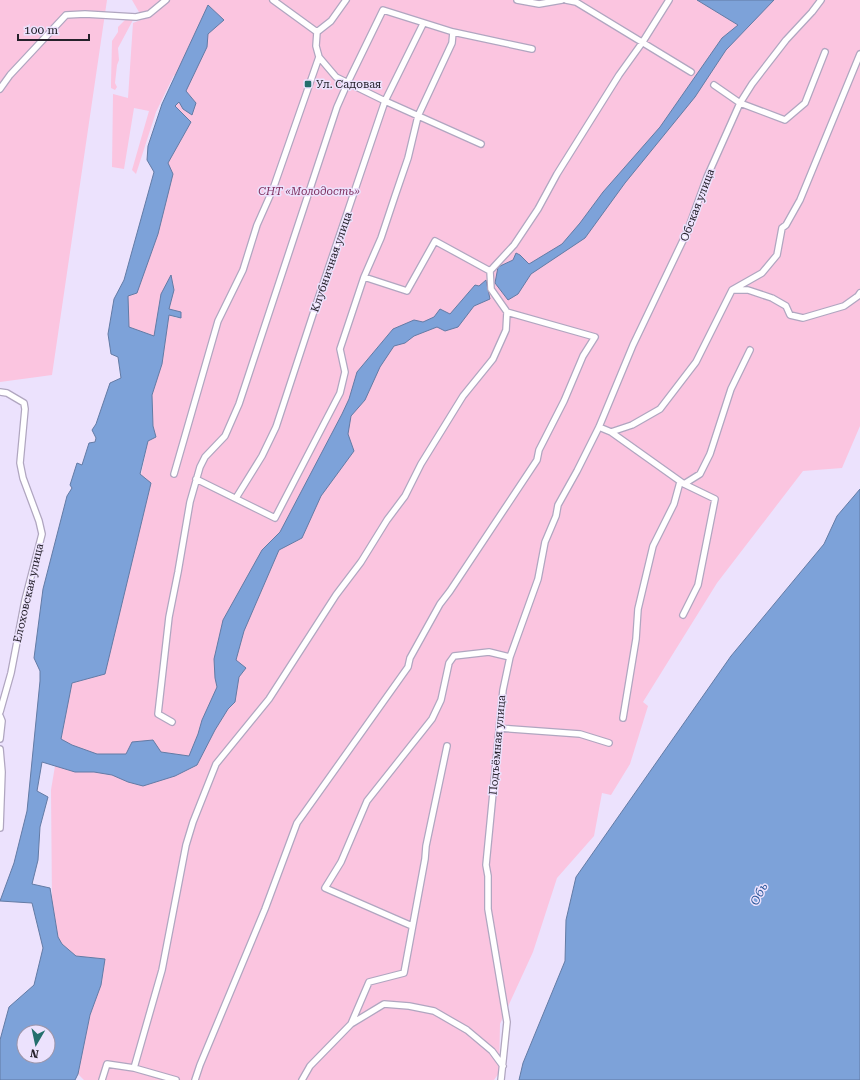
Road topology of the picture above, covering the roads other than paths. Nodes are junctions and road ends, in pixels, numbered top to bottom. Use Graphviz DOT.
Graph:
graph roads {
  1 [pos="166,0"];
  2 [pos="273,0"];
  3 [pos="346,0"];
  4 [pos="517,0"];
  5 [pos="562,0"];
  6 [pos="566,0"];
  7 [pos="669,0"];
  8 [pos="821,0"];
  9 [pos="422,24"];
  10 [pos="317,32"];
  11 [pos="453,32"];
  12 [pos="642,43"];
  13 [pos="532,49"];
  14 [pos="825,52"];
  15 [pos="860,54"];
  16 [pos="319,57"];
  17 [pos="691,72"];
  18 [pos="348,82"];
  19 [pos="714,85"];
  20 [pos="0,89"];
  21 [pos="385,101"];
  22 [pos="740,103"];
  23 [pos="418,116"];
  24 [pos="481,144"];
  25 [pos="490,272"];
  26 [pos="364,278"];
  27 [pos="732,290"];
  28 [pos="860,293"];
  29 [pos="508,312"];
  30 [pos="750,350"];
  31 [pos="0,392"];
  32 [pos="599,427"];
  33 [pos="611,432"];
  34 [pos="174,474"];
  35 [pos="196,479"];
  36 [pos="682,483"];
  37 [pos="236,498"];
  38 [pos="683,615"];
  39 [pos="510,658"];
  40 [pos="0,712"];
  41 [pos="0,716"];
  42 [pos="623,718"];
  43 [pos="172,722"];
  44 [pos="499,728"];
  45 [pos="0,739"];
  46 [pos="609,743"];
  47 [pos="447,746"];
  48 [pos="0,750"];
  49 [pos="0,828"];
  50 [pos="412,926"];
  51 [pos="351,1024"];
  52 [pos="503,1066"];
  53 [pos="134,1068"];
  54 [pos="102,1080"];
  55 [pos="176,1080"];
  56 [pos="195,1080"];
  57 [pos="302,1080"];
  58 [pos="501,1080"];
  1 -- 20 [label="street"];
  2 -- 10 [label="street"];
  3 -- 10 [label="street"];
  4 -- 5 [label="street"];
  6 -- 12 [label="street"];
  7 -- 12 [label="street"];
  8 -- 22 [label="street, Обская улица"];
  9 -- 11 [label="street"];
  9 -- 18 [label="street"];
  9 -- 21 [label="street, Клубничная улица"];
  10 -- 16 [label="street"];
  11 -- 13 [label="street"];
  11 -- 23 [label="street"];
  12 -- 17 [label="street"];
  12 -- 25 [label="street"];
  14 -- 22 [label="street"];
  15 -- 27 [label="street"];
  16 -- 18 [label="street"];
  16 -- 34 [label="street"];
  18 -- 21 [label="street"];
  18 -- 35 [label="street"];
  19 -- 22 [label="street"];
  21 -- 23 [label="street"];
  21 -- 37 [label="street, Клубничная улица"];
  22 -- 32 [label="street, Обская улица"];
  23 -- 24 [label="street"];
  23 -- 26 [label="street"];
  25 -- 26 [label="street"];
  25 -- 29 [label="street"];
  26 -- 37 [label="street"];
  27 -- 28 [label="street"];
  27 -- 33 [label="street"];
  29 -- 53 [label="street"];
  29 -- 56 [label="street"];
  30 -- 36 [label="street"];
  31 -- 40 [label="street, Елоховская улица"];
  32 -- 33 [label="street"];
  32 -- 39 [label="street, Подъёмная улица"];
  33 -- 36 [label="street"];
  35 -- 37 [label="street"];
  35 -- 43 [label="street"];
  36 -- 38 [label="street"];
  36 -- 42 [label="street"];
  39 -- 44 [label="street, Подъёмная улица"];
  39 -- 50 [label="street"];
  41 -- 45 [label="street"];
  44 -- 46 [label="street"];
  44 -- 52 [label="street, Подъёмная улица"];
  47 -- 50 [label="street"];
  48 -- 49 [label="street"];
  50 -- 51 [label="street"];
  51 -- 52 [label="street"];
  51 -- 57 [label="street"];
  52 -- 58 [label="street, Подъёмная улица"];
  53 -- 54 [label="street"];
  53 -- 55 [label="street"];
}
